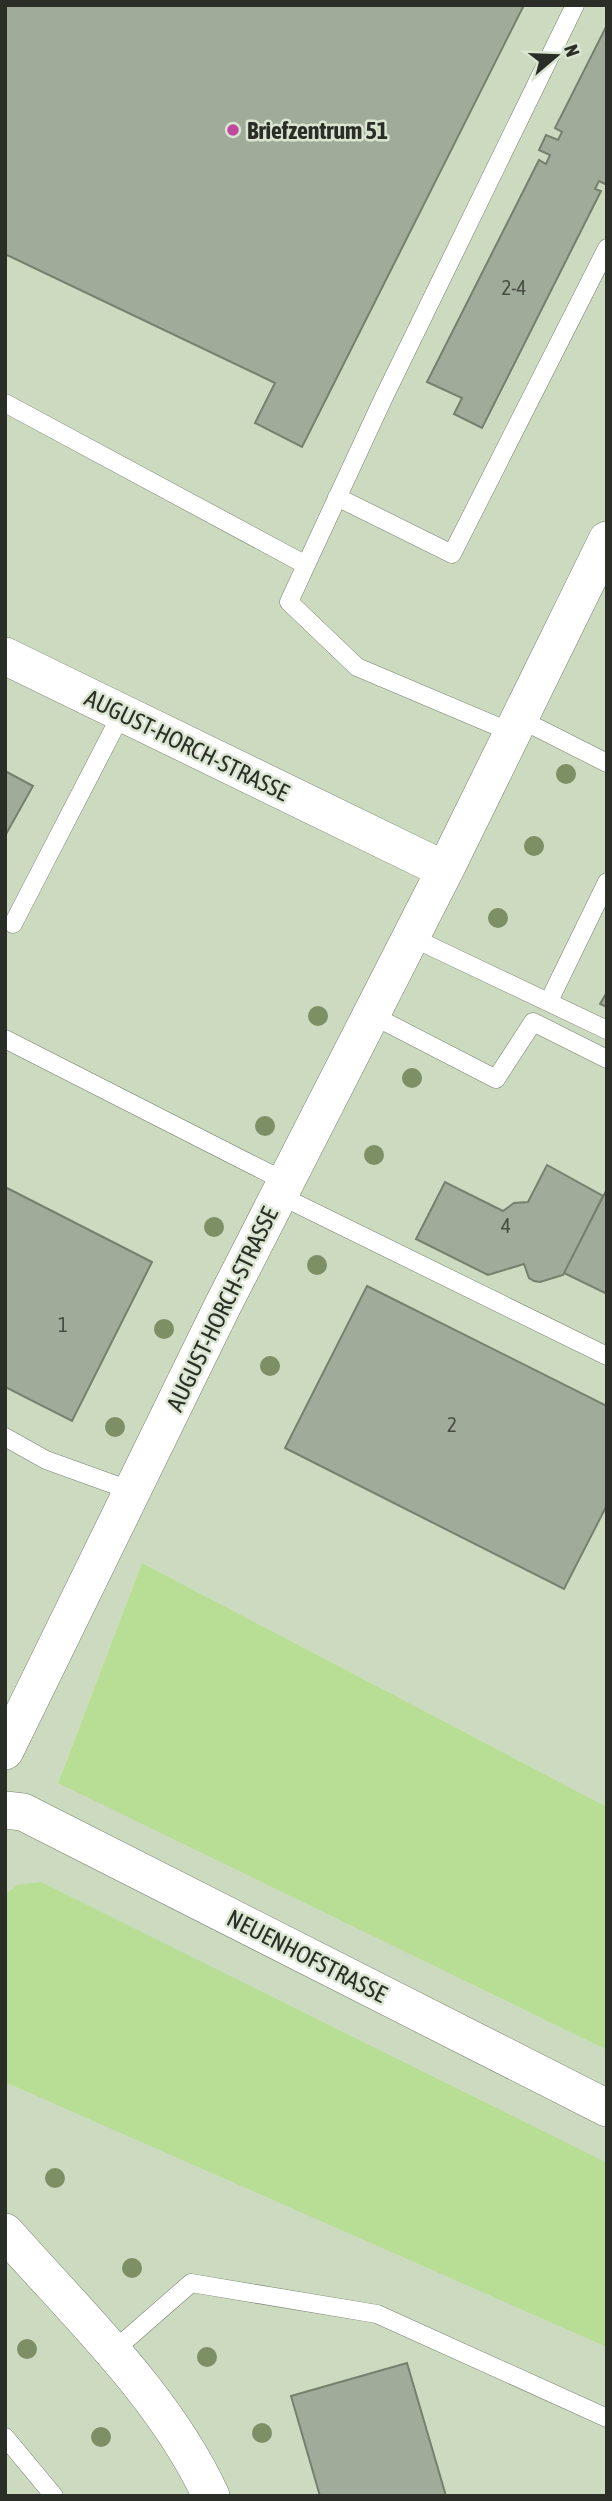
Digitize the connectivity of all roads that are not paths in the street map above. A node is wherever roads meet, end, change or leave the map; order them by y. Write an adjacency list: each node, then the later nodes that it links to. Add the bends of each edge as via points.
1 (575, 5): 4 (lane)
2 (607, 248): 4 (lane, via 453,554)
3 (5, 404): 6 (lane)
4 (337, 497): 6 (lane)
5 (605, 550): 9 (street, AUGUST-HORCH-STRASSE)
6 (306, 565): 9 (lane, via 289,602 357,667)
7 (5, 656): 8 (street, AUGUST-HORCH-STRASSE)
8 (122, 713): 11 (street, AUGUST-HORCH-STRASSE); 13 (lane)
9 (517, 726): 10 (lane); 11 (street, AUGUST-HORCH-STRASSE)
10 (607, 763)
11 (445, 870): 14 (street, AUGUST-HORCH-STRASSE)
12 (607, 883): 15 (lane)
13 (13, 924)
14 (409, 936): 15 (lane); 16 (street, AUGUST-HORCH-STRASSE)
15 (549, 1002): 17 (lane)
16 (370, 1014): 19 (lane, via 496,1079 533,1022); 20 (street, AUGUST-HORCH-STRASSE)
17 (607, 1030)
18 (5, 1040): 20 (lane)
19 (607, 1059)
20 (282, 1188): 21 (lane); 23 (street, AUGUST-HORCH-STRASSE)
21 (607, 1356)
22 (5, 1437): 23 (lane, via 46,1460)
23 (132, 1491): 24 (street, AUGUST-HORCH-STRASSE)
24 (5, 1751)
25 (5, 1810): 26 (street, NEUENHOFSTRASSE, via 23,1812)
26 (605, 2104)
27 (5, 2232): 28 (street)
28 (111, 2353): 29 (lane, via 191,2283 377,2314); 32 (street, via 167,2417 193,2456)
29 (607, 2418)
30 (5, 2437): 31 (lane)
31 (54, 2496)
32 (211, 2496)

